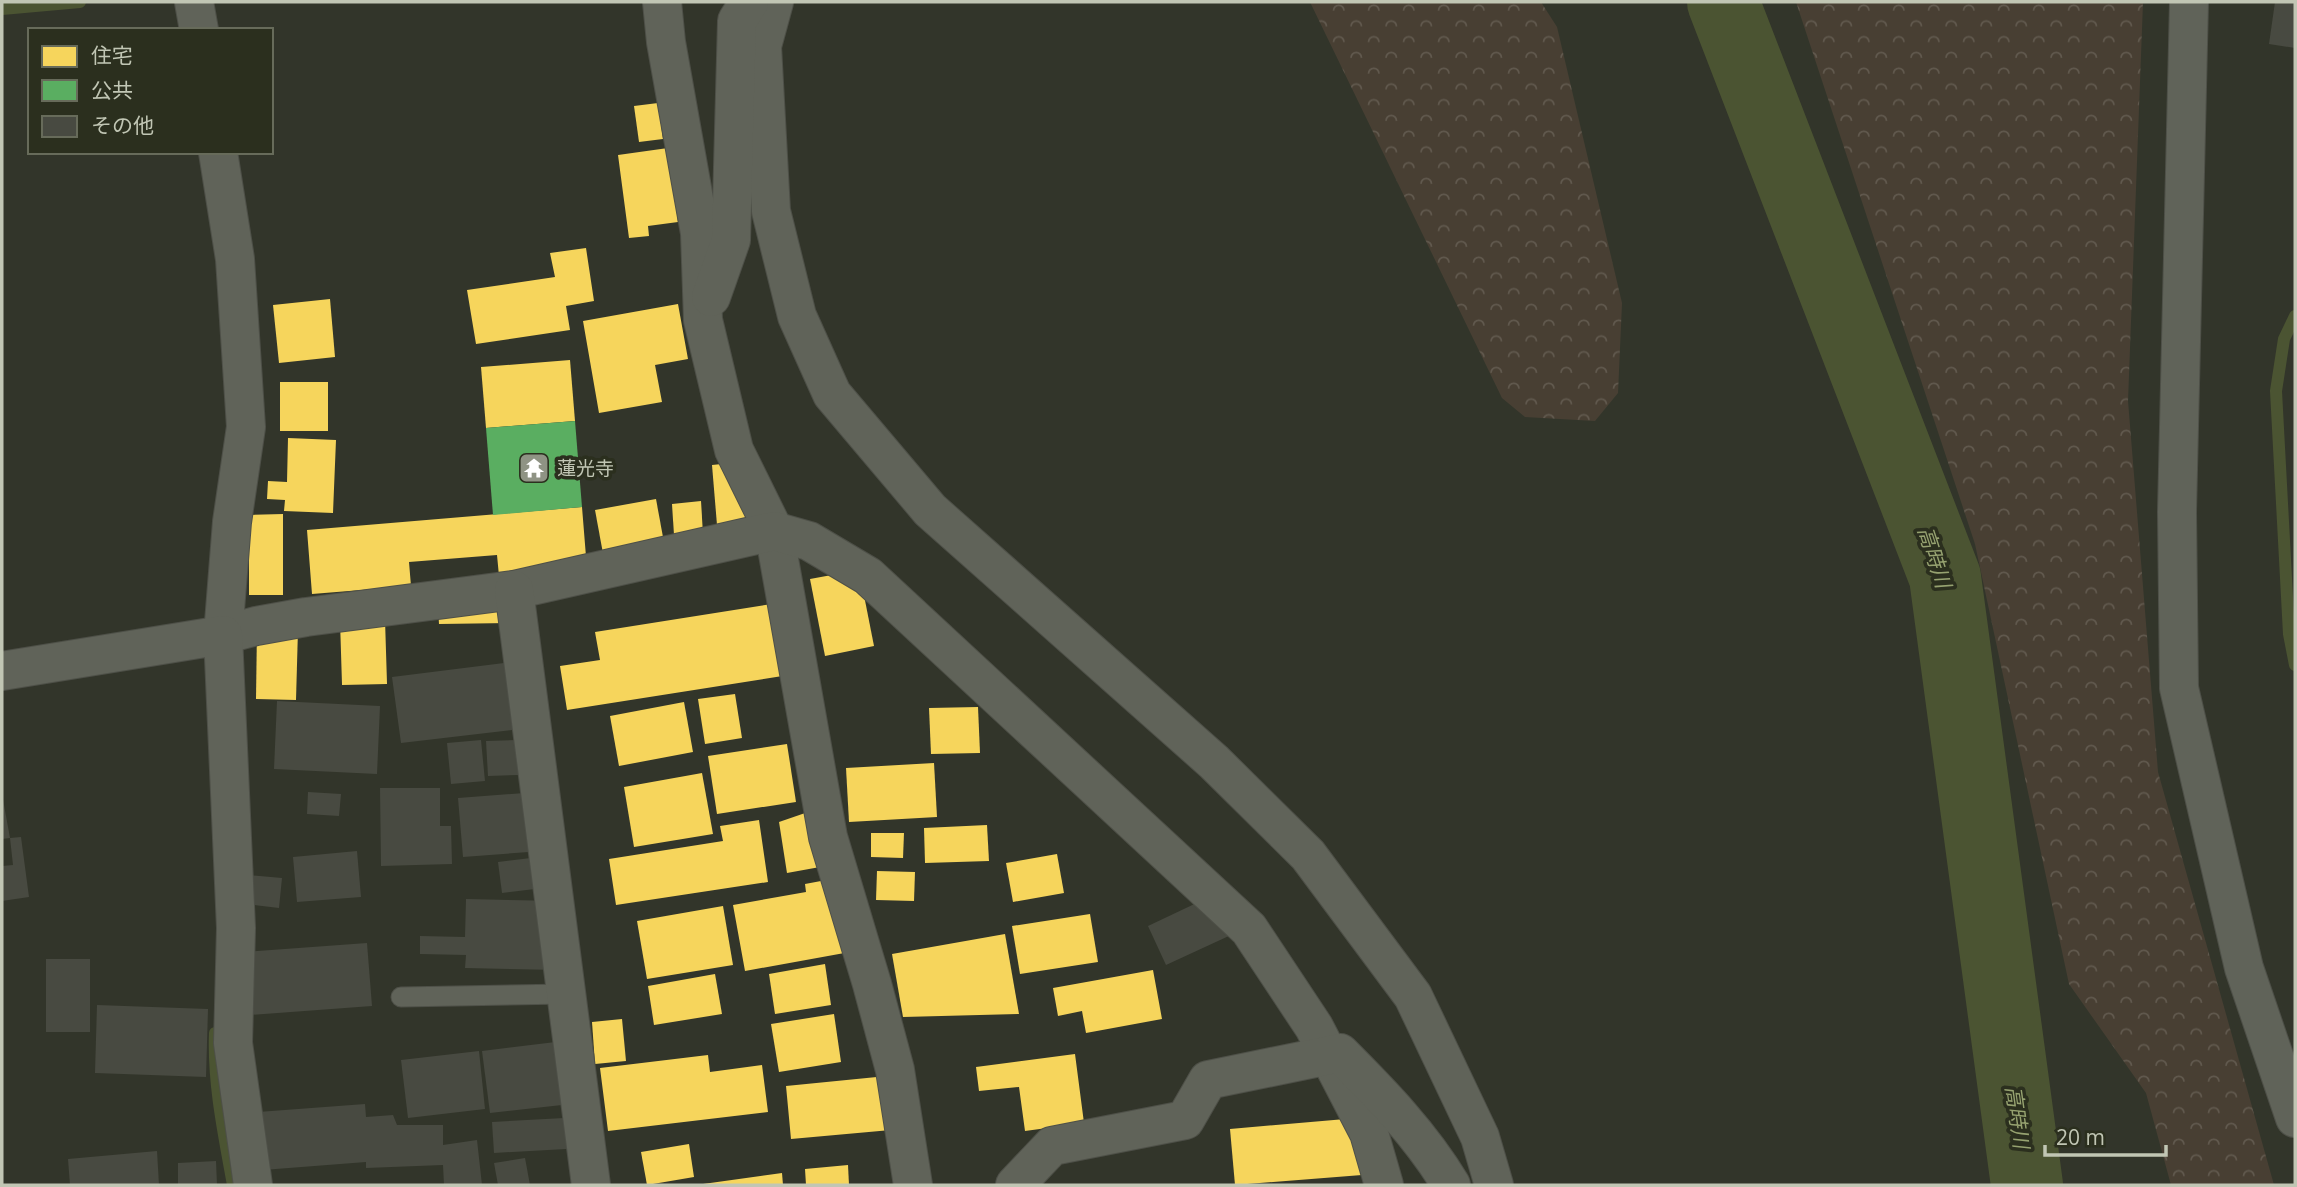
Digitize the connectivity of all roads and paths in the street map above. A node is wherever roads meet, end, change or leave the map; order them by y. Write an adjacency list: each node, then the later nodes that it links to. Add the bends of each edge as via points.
1 (194, 2): 6 (street)
2 (662, 2): 8 (street, via 700,233)
3 (748, 2): 8 (street, via 737,20 731,240)
4 (774, 2): 23 (street, via 762,46 771,211 797,316 832,394 930,510 1214,762 1308,855 1413,996 1480,1137)
5 (2189, 2): 16 (street, via 2177,512 2179,688 2244,968)
6 (199, 28)
7 (218, 154): 11 (street, via 235,259 246,427)
8 (703, 320): 9 (street, via 734,450)
9 (774, 531): 10 (street); 15 (street, via 809,541 868,576 1249,929); 19 (street, via 828,837 895,1070)
10 (514, 590): 11 (street, via 306,617); 13 (street)
11 (223, 635): 12 (street); 17 (street, via 236,928 233,1043)
12 (2, 671)
13 (566, 994): 14 (lane); 18 (street)
14 (401, 997)
15 (1329, 1056): 20 (street, via 1208,1080 1185,1120 1052,1146); 21 (street, via 1369,1133); 22 (street, via 1340,1053 1395,1108)
16 (2295, 1118)
17 (253, 1185)
18 (591, 1185)
19 (913, 1185)
20 (1015, 1185)
21 (1384, 1185)
22 (1451, 1185)
23 (1494, 1185)

